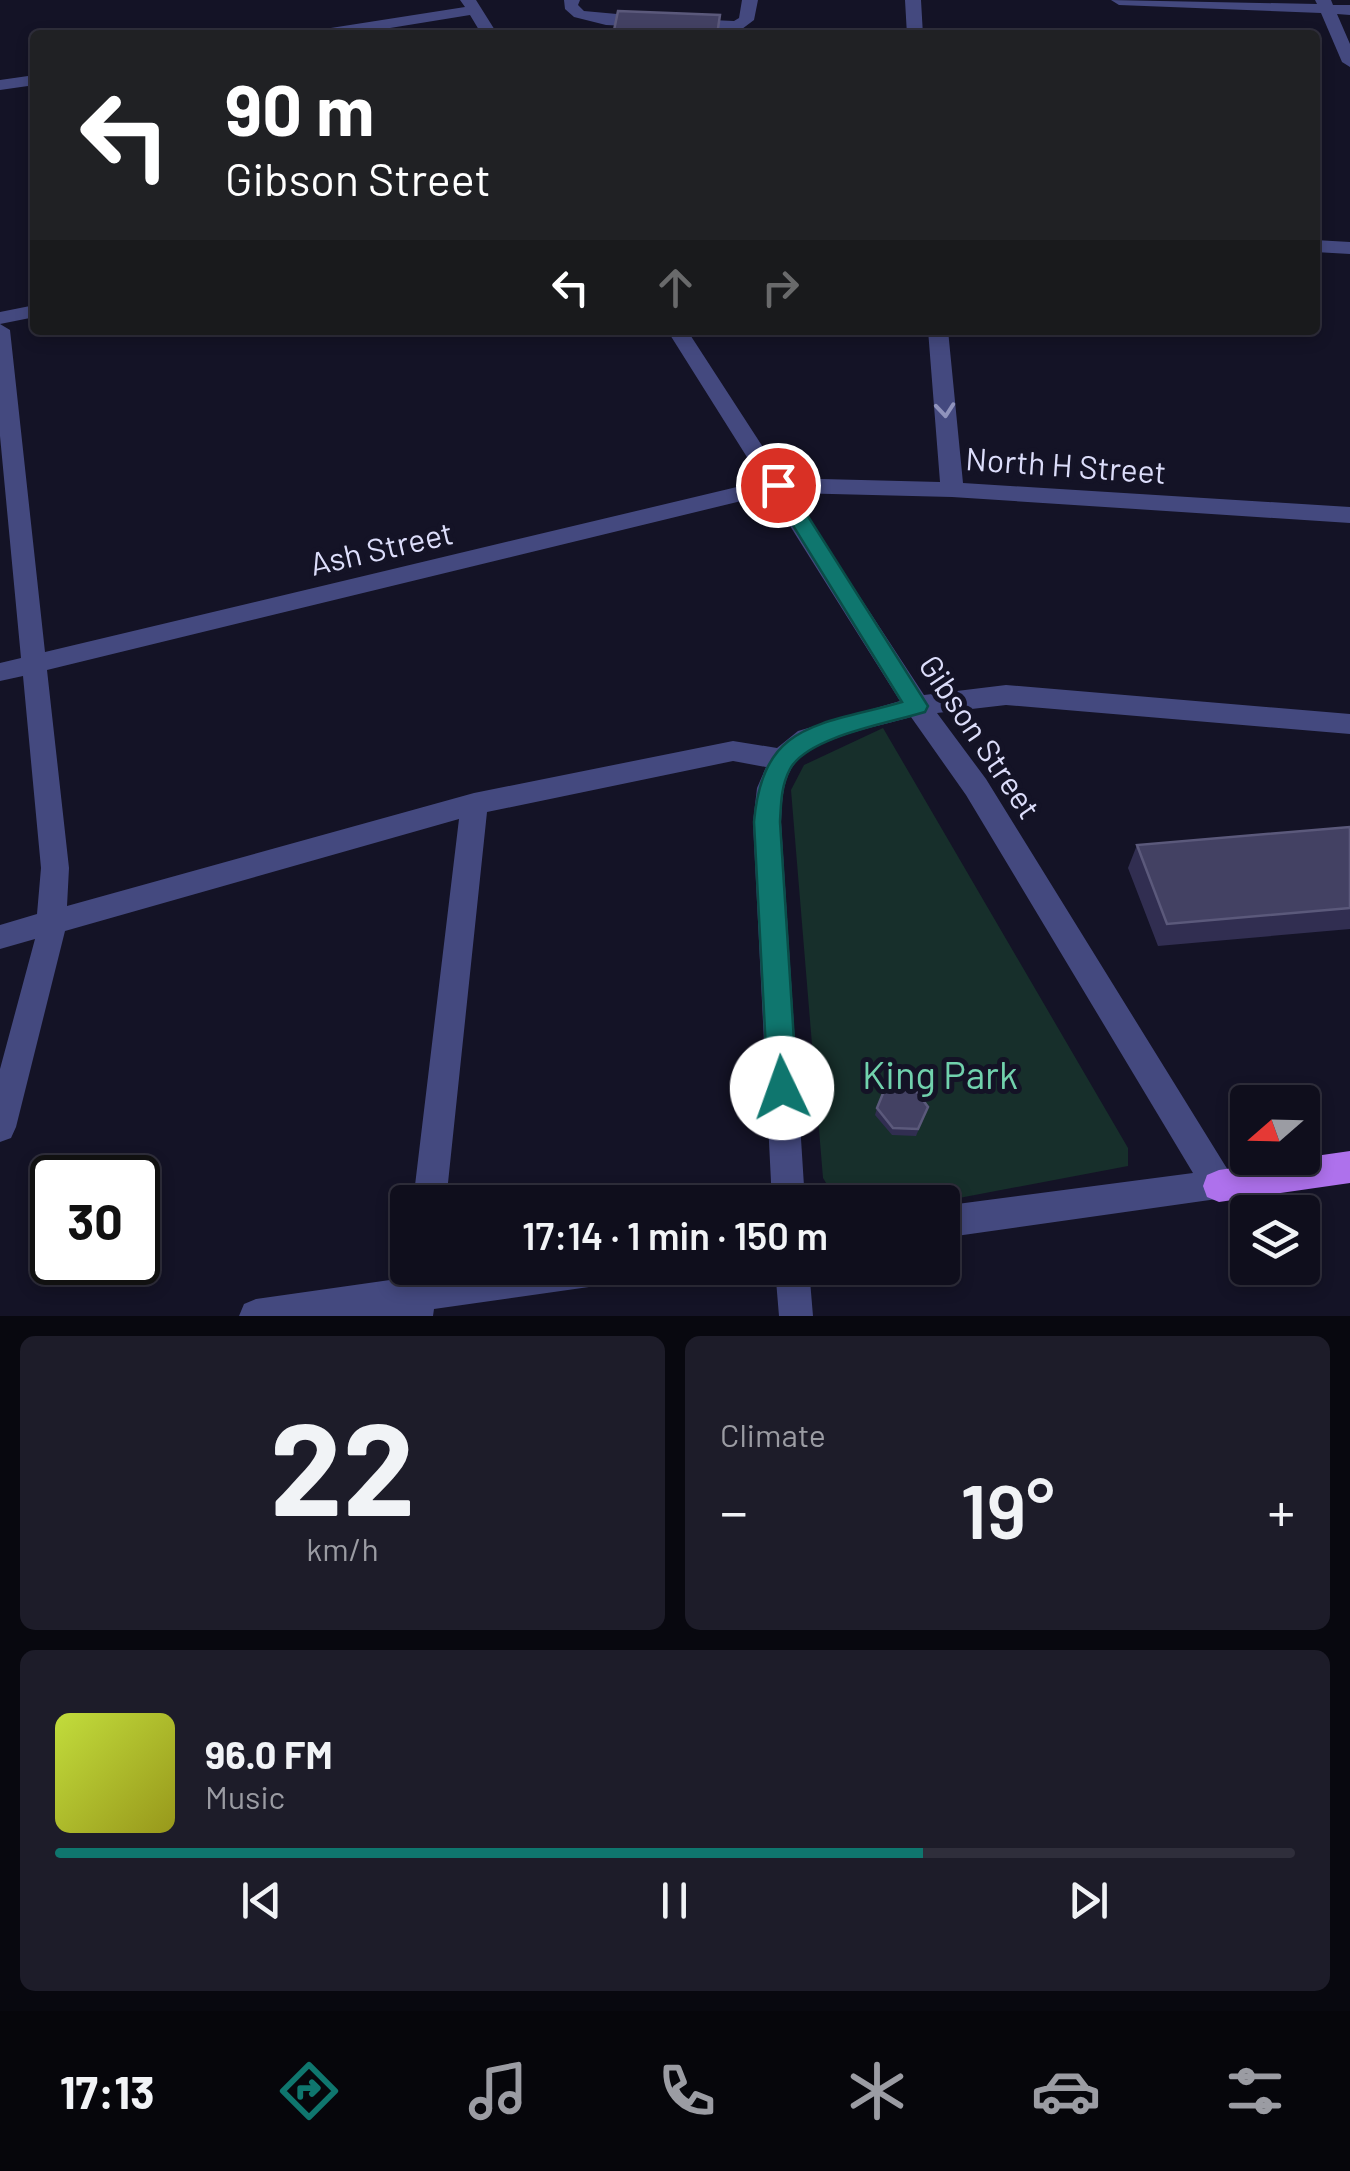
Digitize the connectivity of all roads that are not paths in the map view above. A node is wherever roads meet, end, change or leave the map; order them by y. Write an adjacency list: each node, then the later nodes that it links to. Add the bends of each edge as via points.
1 (572, 0): 8 (street, via 578,14)
2 (750, 0): 9 (street, via 738,26)
3 (913, 0): 12 (street)
4 (1119, 0): 6 (street)
5 (471, 5): 10 (street); 11 (street)
6 (1325, 5): 7 (street); 13 (street)
7 (1350, 10)
8 (662, 22)
9 (681, 23)
10 (344, 30)
11 (487, 30)
12 (915, 30)
13 (1350, 62)
14 (30, 81): 15 (street)
15 (0, 86)
16 (1320, 246): 17 (street)
17 (1350, 248)
18 (30, 313): 19 (street)
19 (0, 318)
20 (0, 330): 26 (street)
21 (680, 335): 23 (street, Gibson Street)
22 (938, 335): 24 (street, one-way to 24)
23 (778, 485): 24 (street, North H Street); 26 (street, Ash Street); 28 (street, Gibson Street)
24 (952, 490): 25 (street, North H Street)
25 (1350, 515)
26 (34, 664): 27 (street, Ash Street); 32 (street, via 55,868)
27 (0, 672)
28 (917, 706): 29 (street, via 1006,695); 30 (street, via 807,738); 38 (street, Gibson Street, via 976,787)
29 (1350, 724)
30 (782, 759): 31 (street, via 732,750); 37 (street, via 767,822)
31 (474, 804): 32 (street); 36 (street)
32 (52, 922): 33 (street); 34 (street)
33 (0, 936)
34 (0, 1126)
35 (1350, 1166): 38 (main road)
36 (432, 1185)
37 (788, 1185)
38 (1218, 1186): 39 (street)
39 (960, 1220)
40 (472, 1285): 42 (street)
41 (793, 1285): 44 (street)
42 (419, 1292): 43 (street)
43 (256, 1316)
44 (796, 1316)

